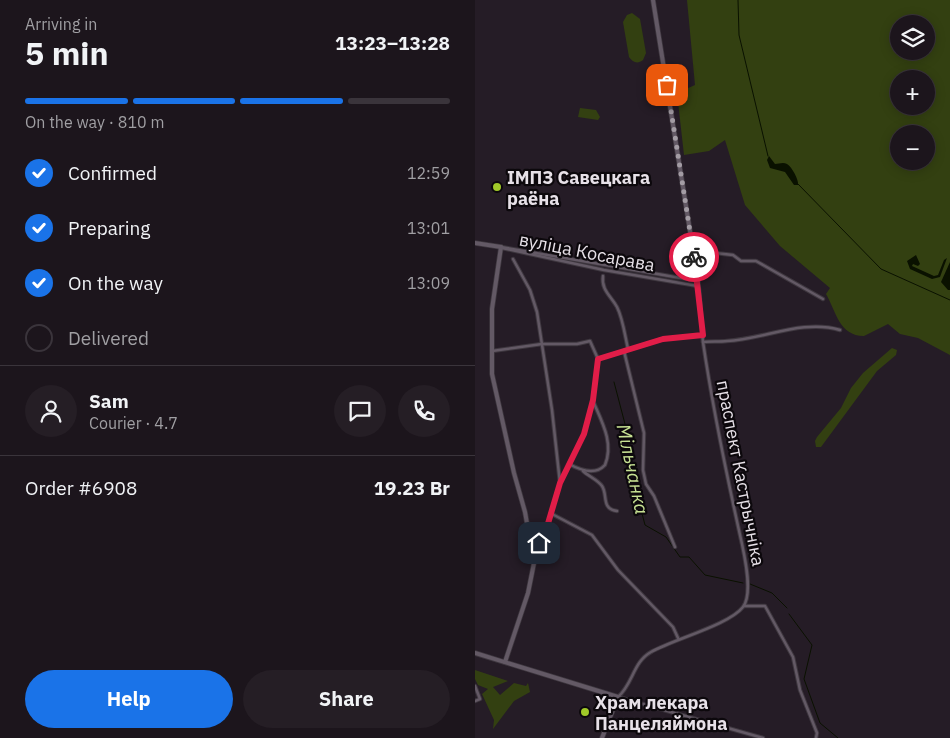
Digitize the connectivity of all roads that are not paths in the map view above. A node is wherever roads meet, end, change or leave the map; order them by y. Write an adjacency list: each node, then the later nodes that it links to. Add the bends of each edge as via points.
1 (653, 0): 4 (street)
2 (475, 243): 3 (street, вуліца Косарава)
3 (501, 247): 7 (street, вуліца Косарава); 15 (street, via 492,309)
4 (694, 254): 7 (street); 8 (street, via 733,255 741,261 756,261)
5 (513, 259): 12 (street, via 532,296)
6 (603, 276): 13 (street, via 605,291 620,314)
7 (698, 283): 10 (street, праспект Кастрычніка)
8 (823, 299)
9 (840, 330): 11 (street, via 821,326)
10 (703, 335): 11 (street, праспект Кастрычніка); 13 (street, via 663,339)
11 (703, 342): 25 (street, праспект Кастрычніка, via 720,448 744,552 748,578)
12 (541, 344): 15 (street); 16 (street, via 590,341); 20 (street)
13 (628, 349): 14 (street)
14 (624, 351): 16 (street); 24 (street, via 644,432 646,484)
15 (491, 352): 28 (street, via 493,386 534,560 528,593)
16 (598, 359): 17 (street)
17 (593, 400): 18 (street, via 584,434); 19 (street, via 610,448 608,460 602,468)
18 (569, 464): 19 (street); 20 (street)
19 (581, 470): 21 (street, via 602,486 607,504)
20 (560, 483): 22 (street)
21 (617, 511)
22 (552, 514): 23 (street); 26 (street, via 592,535 622,575 673,627)
23 (539, 543)
24 (675, 547)
25 (744, 606): 26 (street, via 731,617); 34 (street, via 765,606 775,620 793,657)
26 (678, 638): 30 (street, via 640,660 624,692)
27 (475, 653): 28 (street)
28 (505, 662): 30 (street)
29 (475, 686): 31 (street, via 480,699)
30 (618, 697): 32 (street); 33 (street)
31 (475, 701)
32 (602, 738)
33 (763, 738)
34 (816, 738)

